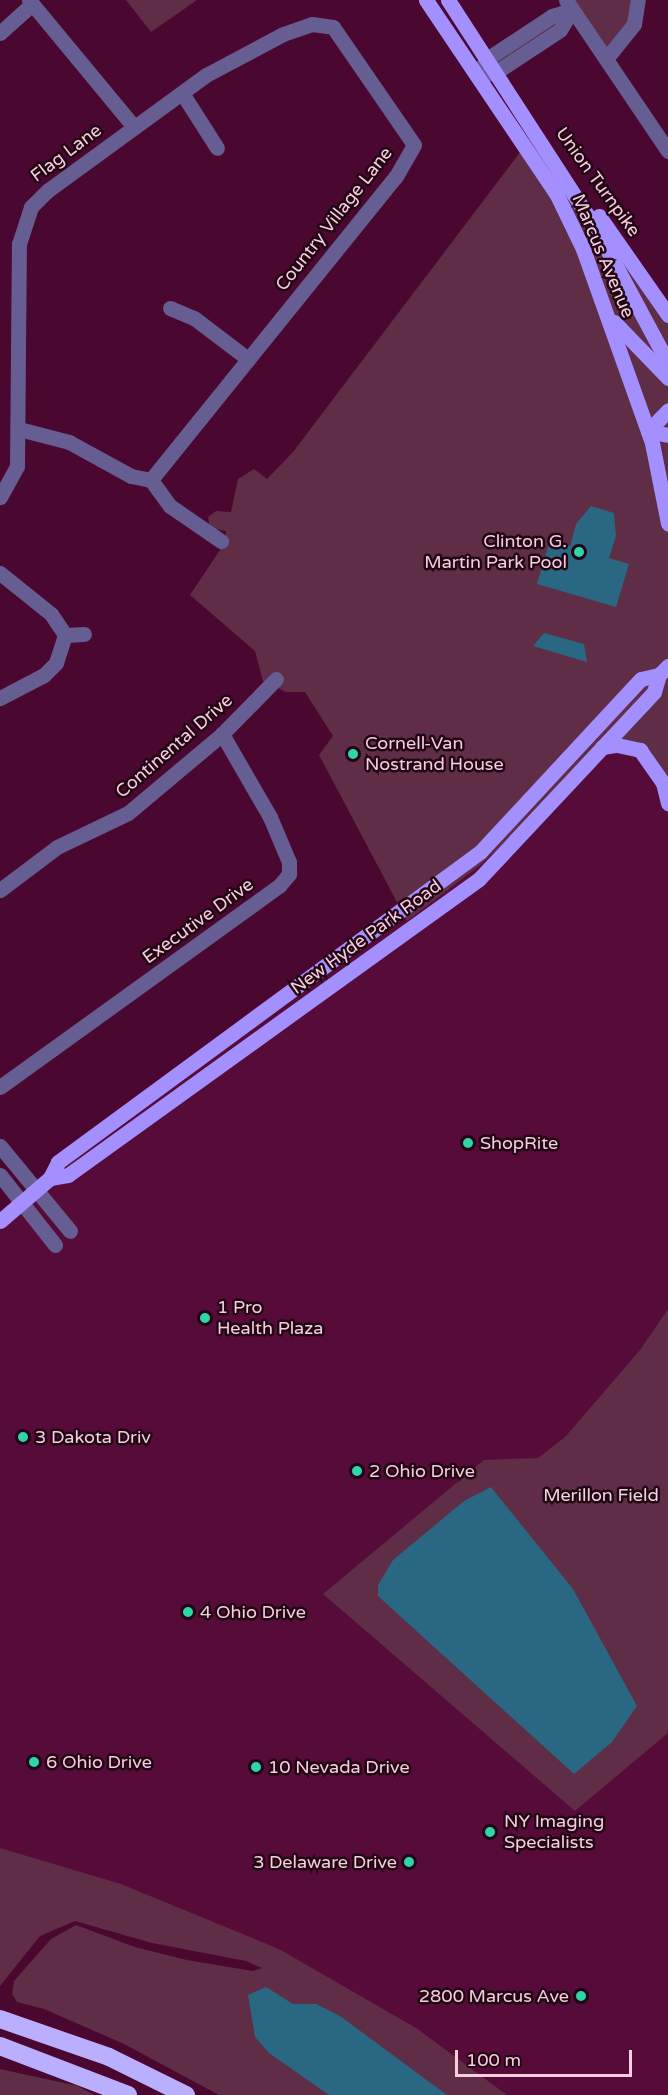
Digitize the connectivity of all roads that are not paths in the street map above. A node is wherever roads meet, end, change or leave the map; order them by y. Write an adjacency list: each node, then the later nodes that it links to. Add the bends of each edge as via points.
1 (426, 0): 9 (main road, Marcus Avenue)
2 (448, 0): 8 (main road, Marcus Avenue)
3 (638, 0): 7 (street, via 634,24)
4 (31, 2): 6 (street); 11 (street)
5 (569, 5): 7 (street); 8 (street, via 560,30)
6 (0, 33)
7 (606, 58): 13 (street)
8 (491, 66): 9 (street); 16 (main road, Union Turnpike); 18 (main road, Marcus Avenue, via 595,227)
9 (477, 76): 15 (main road, Marcus Avenue, via 556,195)
10 (182, 93): 11 (street, Country Village Lane); 12 (street); 17 (street, Country Village Lane, via 256,47 283,34 323,24 339,33 414,145 396,176)
11 (134, 127): 21 (street, Flag Lane, via 47,191 23,222 18,262)
12 (217, 148)
13 (668, 151)
14 (170, 308): 17 (street, via 194,318)
15 (609, 315): 19 (main road); 23 (main road, Marcus Avenue)
16 (668, 315)
17 (248, 360): 25 (street, Country Village Lane)
18 (668, 363)
19 (668, 378)
20 (668, 410): 23 (main road)
21 (19, 429): 25 (street, via 69,442 131,476); 26 (street, Flag Lane, via 17,466)
22 (668, 435): 23 (main road)
23 (650, 437): 24 (main road); 27 (main road, Marcus Avenue)
24 (668, 445)
25 (151, 480): 28 (street, via 170,506)
26 (0, 496)
27 (668, 523)
28 (221, 541)
29 (0, 573): 31 (street, via 51,614)
30 (84, 634): 31 (street)
31 (65, 635): 34 (street, via 56,663 44,675)
32 (664, 671): 36 (main road, New Hyde Park Road, via 654,692); 42 (main road, New Hyde Park Road, via 641,680 480,852 58,1162)
33 (276, 679): 35 (street, Continental Drive)
34 (0, 698)
35 (222, 734): 38 (street, Continental Drive, via 128,813 57,847); 39 (street, Executive Drive, via 270,818 289,862 289,874 279,886)
36 (602, 747): 37 (main road, via 617,745 640,750 663,783); 42 (main road, New Hyde Park Road, via 479,879 68,1175)
37 (668, 803)
38 (0, 890)
39 (0, 1087)
40 (0, 1146): 43 (street)
41 (0, 1175): 44 (street)
42 (50, 1178): 43 (main road, New Hyde Park Road)
43 (35, 1189): 44 (main road, New Hyde Park Road); 46 (street)
44 (21, 1202): 45 (main road, New Hyde Park Road); 47 (street)
45 (0, 1221)
46 (70, 1232)
47 (55, 1245)
48 (0, 2019): 51 (highway, via 109,2057)
49 (0, 2046): 50 (highway)
50 (128, 2095)
51 (186, 2095)

